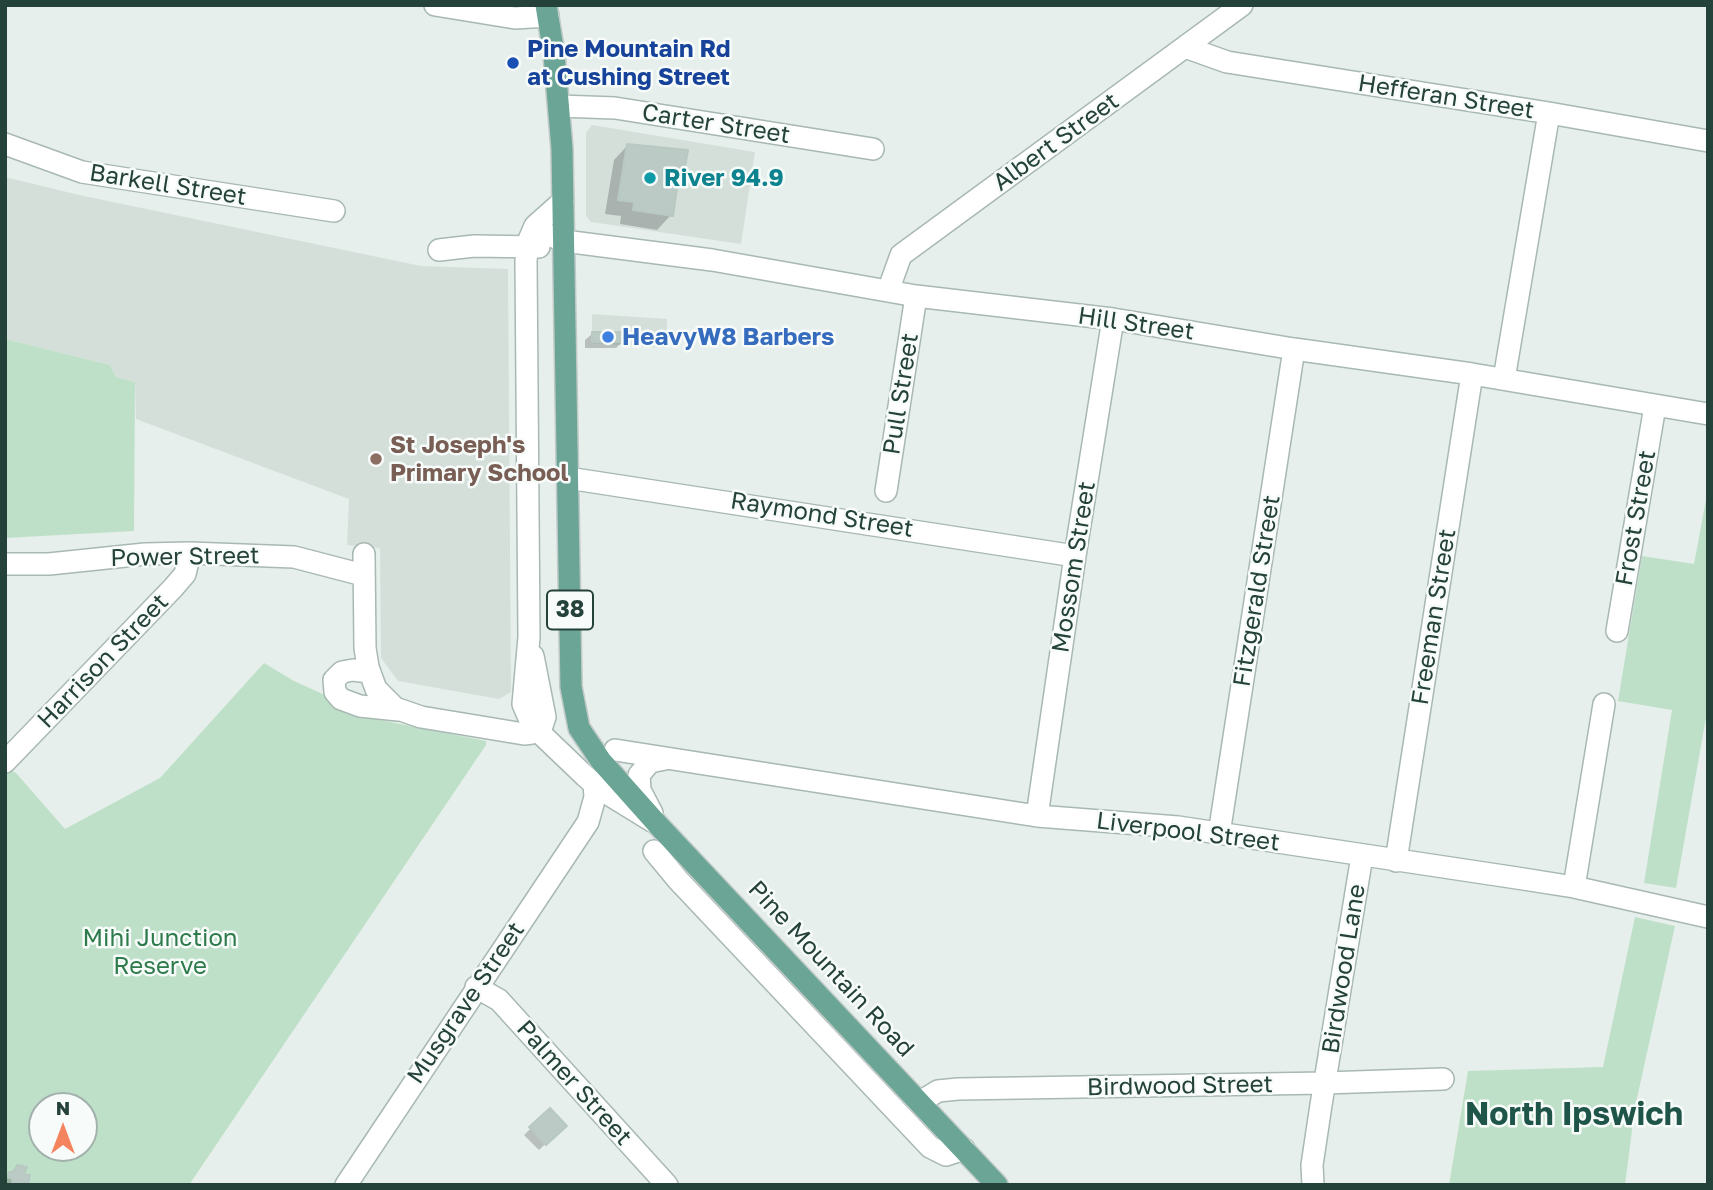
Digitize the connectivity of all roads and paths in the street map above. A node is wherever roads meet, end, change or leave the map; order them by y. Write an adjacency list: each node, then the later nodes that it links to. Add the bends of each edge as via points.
1 (435, 5): 3 (street, via 515,18)
2 (1242, 5): 4 (street, Albert Street)
3 (547, 10): 5 (main road, Pine Mountain Road / 38)
4 (1185, 47): 6 (street, Hefferan Street, via 1227,62); 15 (street, Albert Street, via 901,256)
5 (559, 106): 9 (street, Carter Street, via 615,108); 10 (main road, Pine Mountain Road / 38)
6 (1549, 113): 7 (street, Hefferan Street); 20 (street)
7 (1708, 141)
8 (5, 144): 11 (street, Barkell Street, via 82,172)
9 (873, 149)
10 (563, 201): 12 (main road, Pine Mountain Road / 38); 13 (street, via 535,226)
11 (334, 211)
12 (564, 241): 13 (street, via 547,234 532,238); 15 (street, Hill Street, via 712,260); 23 (main road, Pine Mountain Road / 38)
13 (527, 246): 14 (street); 31 (street)
14 (439, 250)
15 (888, 291): 16 (street, Hill Street)
16 (916, 296): 17 (street, Hill Street); 24 (street, Pull Street)
17 (1113, 318): 18 (street, Hill Street); 26 (street, Mossom Street)
18 (1294, 349): 19 (street, Hill Street); 44 (street, Fitzgerald Street)
19 (1472, 374): 20 (street, Hill Street); 47 (street, Freeman Street)
20 (1504, 379): 21 (street, Hill Street)
21 (1655, 406): 22 (street, Hill Street); 28 (street, Frost Street)
22 (1708, 414)
23 (568, 478): 26 (street, Raymond Street); 30 (main road, Pine Mountain Road / 38)
24 (886, 491)
25 (190, 553): 27 (street, Power Street); 29 (street, Power Street, via 363,565); 38 (street, Harrison Street, via 185,575)
26 (1075, 556): 41 (street, Mossom Street)
27 (5, 564)
28 (1617, 631)
29 (369, 672): 33 (street, via 379,693); 33 (street, via 340,673 333,684 336,693 360,706)
30 (571, 687): 31 (street); 43 (main road, Pine Mountain Road / 38, via 586,739)
31 (528, 695): 34 (street, via 515,717); 35 (street, via 545,718)
32 (1604, 704): 48 (street)
33 (400, 710): 34 (street)
34 (492, 727): 35 (street, via 527,734)
35 (537, 730): 39 (street, Pine Mountain Road)
36 (615, 750): 37 (street, Liverpool Street)
37 (665, 759): 41 (street, Liverpool Street); 43 (street, via 648,763 638,780)
38 (5, 762)
39 (593, 784): 40 (street, Pine Mountain Road); 42 (street, Musgrave Street)
40 (631, 809): 42 (street, via 613,809); 43 (street, Pine Mountain Road)
41 (1037, 816): 44 (street, Liverpool Street)
42 (589, 821): 50 (street, Musgrave Street)
43 (659, 826): 53 (main road, Pine Mountain Road / 38)
44 (1219, 834): 46 (street, Liverpool Street)
45 (654, 851): 54 (street, Pine Mountain Road, via 930,1147 946,1155)
46 (1362, 856): 47 (street, Liverpool Street); 52 (street, Birdwood Lane)
47 (1396, 861): 48 (street, Liverpool Street)
48 (1574, 887): 49 (street, Liverpool Street)
49 (1708, 917)
50 (476, 987): 55 (street, Musgrave Street); 56 (street, Palmer Street, via 499,1000)
51 (1443, 1079): 52 (street, Birdwood Street)
52 (1325, 1083): 53 (street, Birdwood Street, via 943,1090); 58 (street, Birdwood Lane)
53 (920, 1102): 54 (main road, Pine Mountain Road / 38)
54 (964, 1149): 57 (main road, Pine Mountain Road / 38)
55 (346, 1185)
56 (667, 1185)
57 (997, 1185)
58 (1312, 1185)

